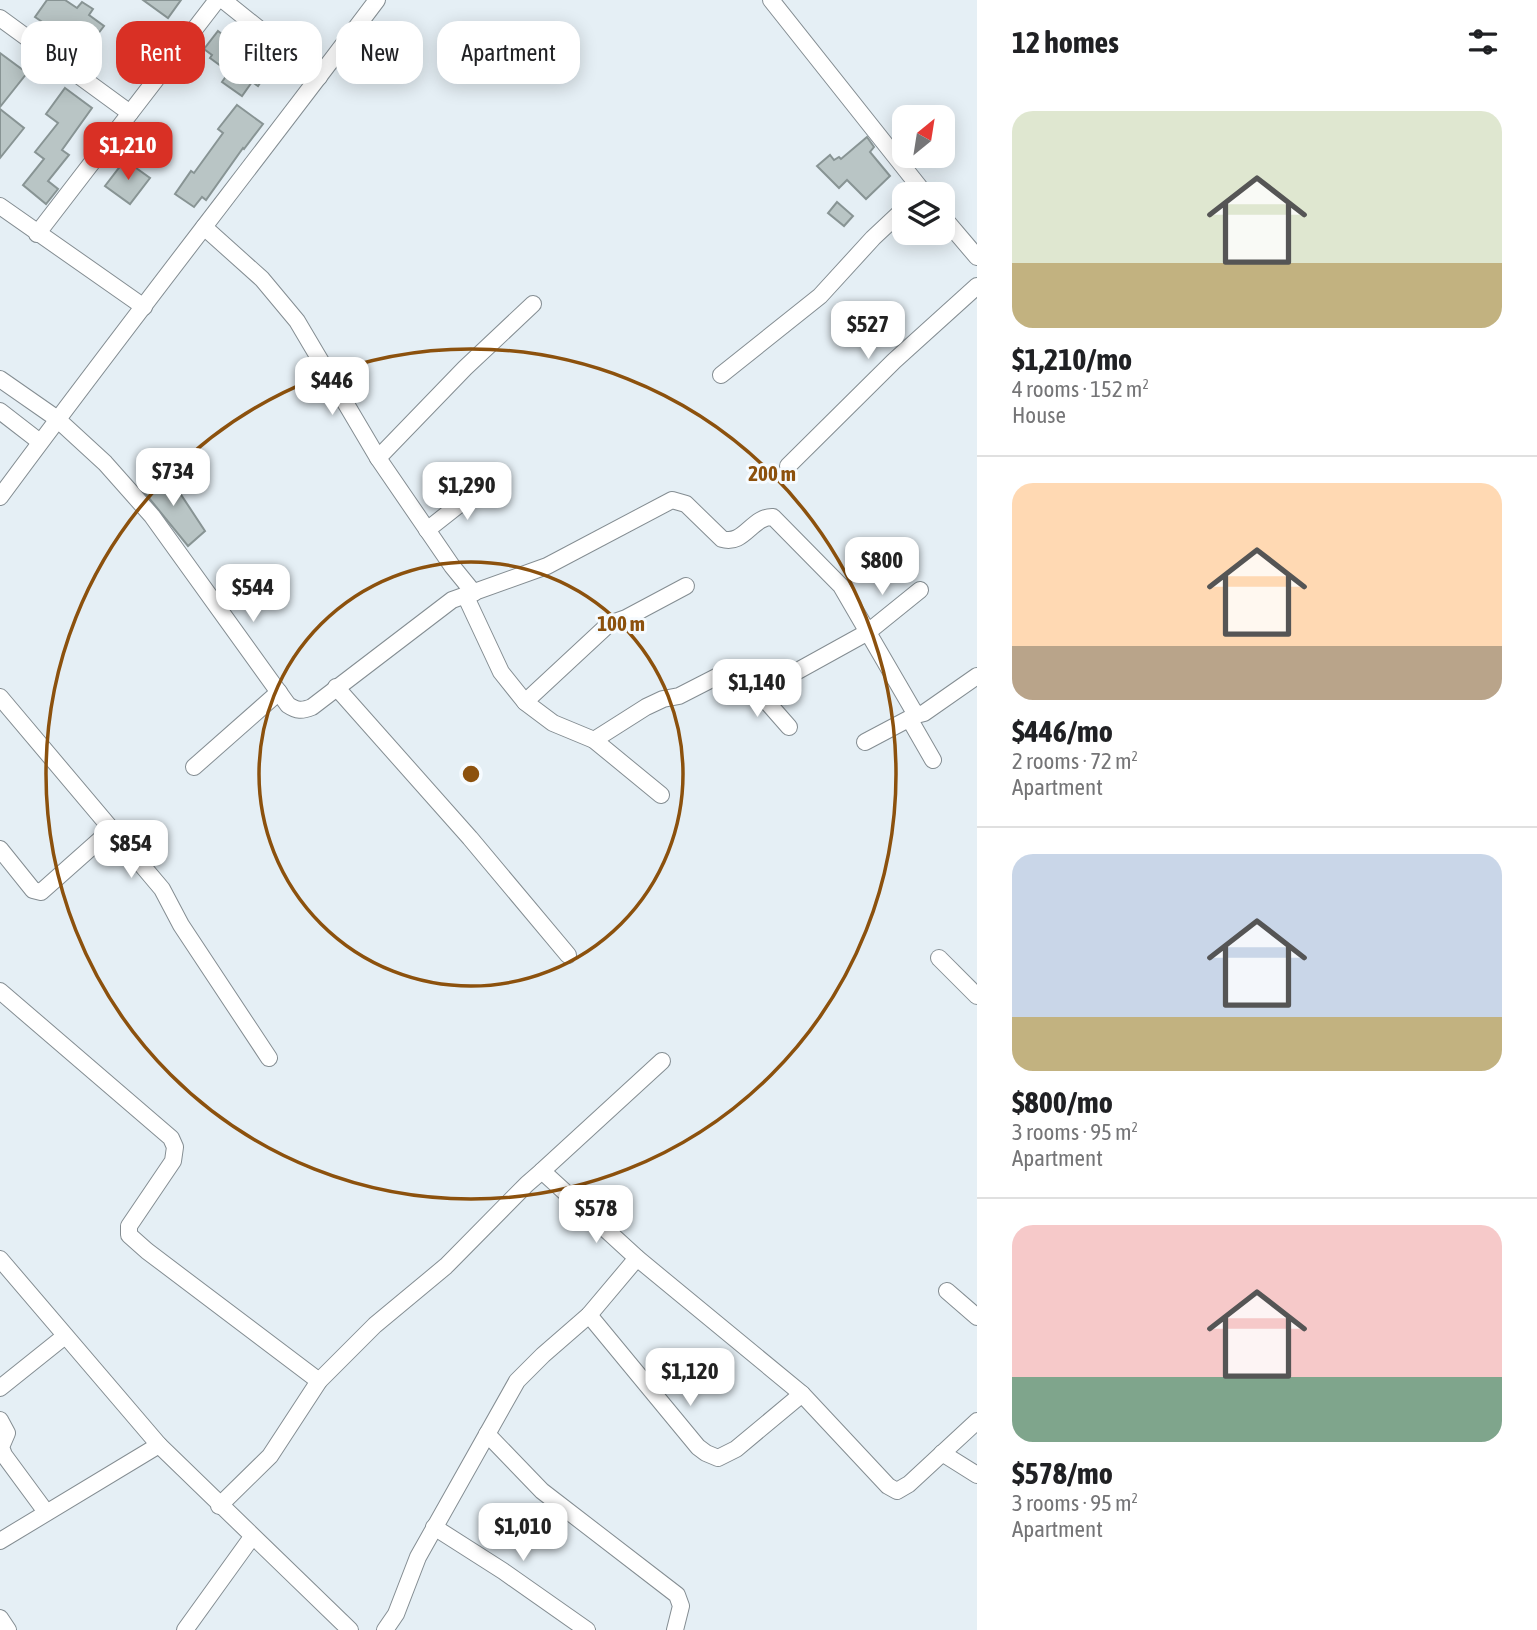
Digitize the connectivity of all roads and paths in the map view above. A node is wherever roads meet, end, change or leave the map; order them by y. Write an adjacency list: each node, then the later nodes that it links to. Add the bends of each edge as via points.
1 (217, 0): 9 (street)
2 (223, 0): 6 (street)
3 (377, 0): 7 (street)
4 (771, 0): 10 (street)
5 (0, 18): 9 (street)
6 (249, 21)
7 (322, 73)
8 (314, 84): 13 (street)
9 (130, 113): 15 (street)
10 (913, 182)
11 (0, 206): 15 (street)
12 (892, 220): 20 (street, via 820,296)
13 (204, 228): 19 (street); 25 (street, via 262,279 297,321)
14 (955, 231): 16 (street)
15 (37, 234): 19 (street)
16 (977, 257)
17 (977, 286): 26 (street)
18 (533, 303): 25 (street)
19 (144, 307): 23 (street)
20 (721, 375)
21 (0, 379): 23 (street)
22 (0, 411): 24 (street)
23 (56, 418): 24 (street); 37 (street, via 106,463 152,516)
24 (40, 442): 28 (street)
25 (379, 458): 29 (street)
26 (788, 466)
27 (484, 485): 29 (street)
28 (0, 497)
29 (427, 530): 32 (street)
30 (686, 586): 39 (street, via 610,624)
31 (920, 590): 33 (street)
32 (469, 594): 33 (street, via 547,566 672,500 686,504 727,541 736,540 761,518 773,517 841,586); 36 (street, via 436,610); 39 (street, via 500,672)
33 (868, 632): 35 (street, via 783,679); 40 (street)
34 (977, 676): 40 (street)
35 (753, 686): 41 (street); 42 (street, via 720,675 646,707)
36 (336, 687): 37 (street, via 303,711 288,705); 49 (street)
37 (279, 692): 45 (street)
38 (0, 697): 47 (street)
39 (525, 702): 42 (street, via 553,723)
40 (913, 718): 43 (street); 44 (street)
41 (789, 727)
42 (594, 740): 46 (street)
43 (865, 742)
44 (933, 760)
45 (194, 767)
46 (660, 795)
47 (112, 829): 48 (street, via 41,892 33,890); 53 (street, via 162,889)
48 (0, 849)
49 (568, 955)
50 (939, 958): 52 (street)
51 (0, 991): 62 (street, via 171,1138 173,1161 129,1226 129,1235)
52 (977, 996)
53 (270, 1058)
54 (662, 1061): 55 (street)
55 (542, 1171): 56 (street); 62 (street)
56 (638, 1258): 59 (street); 64 (street)
57 (0, 1259): 61 (street)
58 (947, 1291): 60 (street)
59 (589, 1315): 64 (street, via 698,1447 718,1458 736,1449); 67 (street, via 517,1381)
60 (977, 1317)
61 (65, 1336): 63 (street); 68 (street)
62 (319, 1381): 71 (street, via 270,1456)
63 (1, 1386)
64 (802, 1394): 69 (street, via 897,1491)
65 (0, 1420): 72 (street, via 7,1433 1,1447 4,1455)
66 (977, 1421): 69 (street)
67 (488, 1434): 73 (street); 82 (street, via 542,1492 677,1595 681,1606)
68 (159, 1446): 71 (street); 72 (street)
69 (942, 1453): 70 (street)
70 (977, 1475)
71 (219, 1506): 74 (street)
72 (46, 1512): 75 (street)
73 (434, 1527): 80 (street, via 396,1614); 81 (street)
74 (252, 1537): 78 (street); 79 (street)
75 (0, 1541)
76 (0, 1618): 77 (street)
77 (8, 1630)
78 (185, 1630)
79 (350, 1630)
80 (384, 1630)
81 (587, 1630)
82 (676, 1630)

